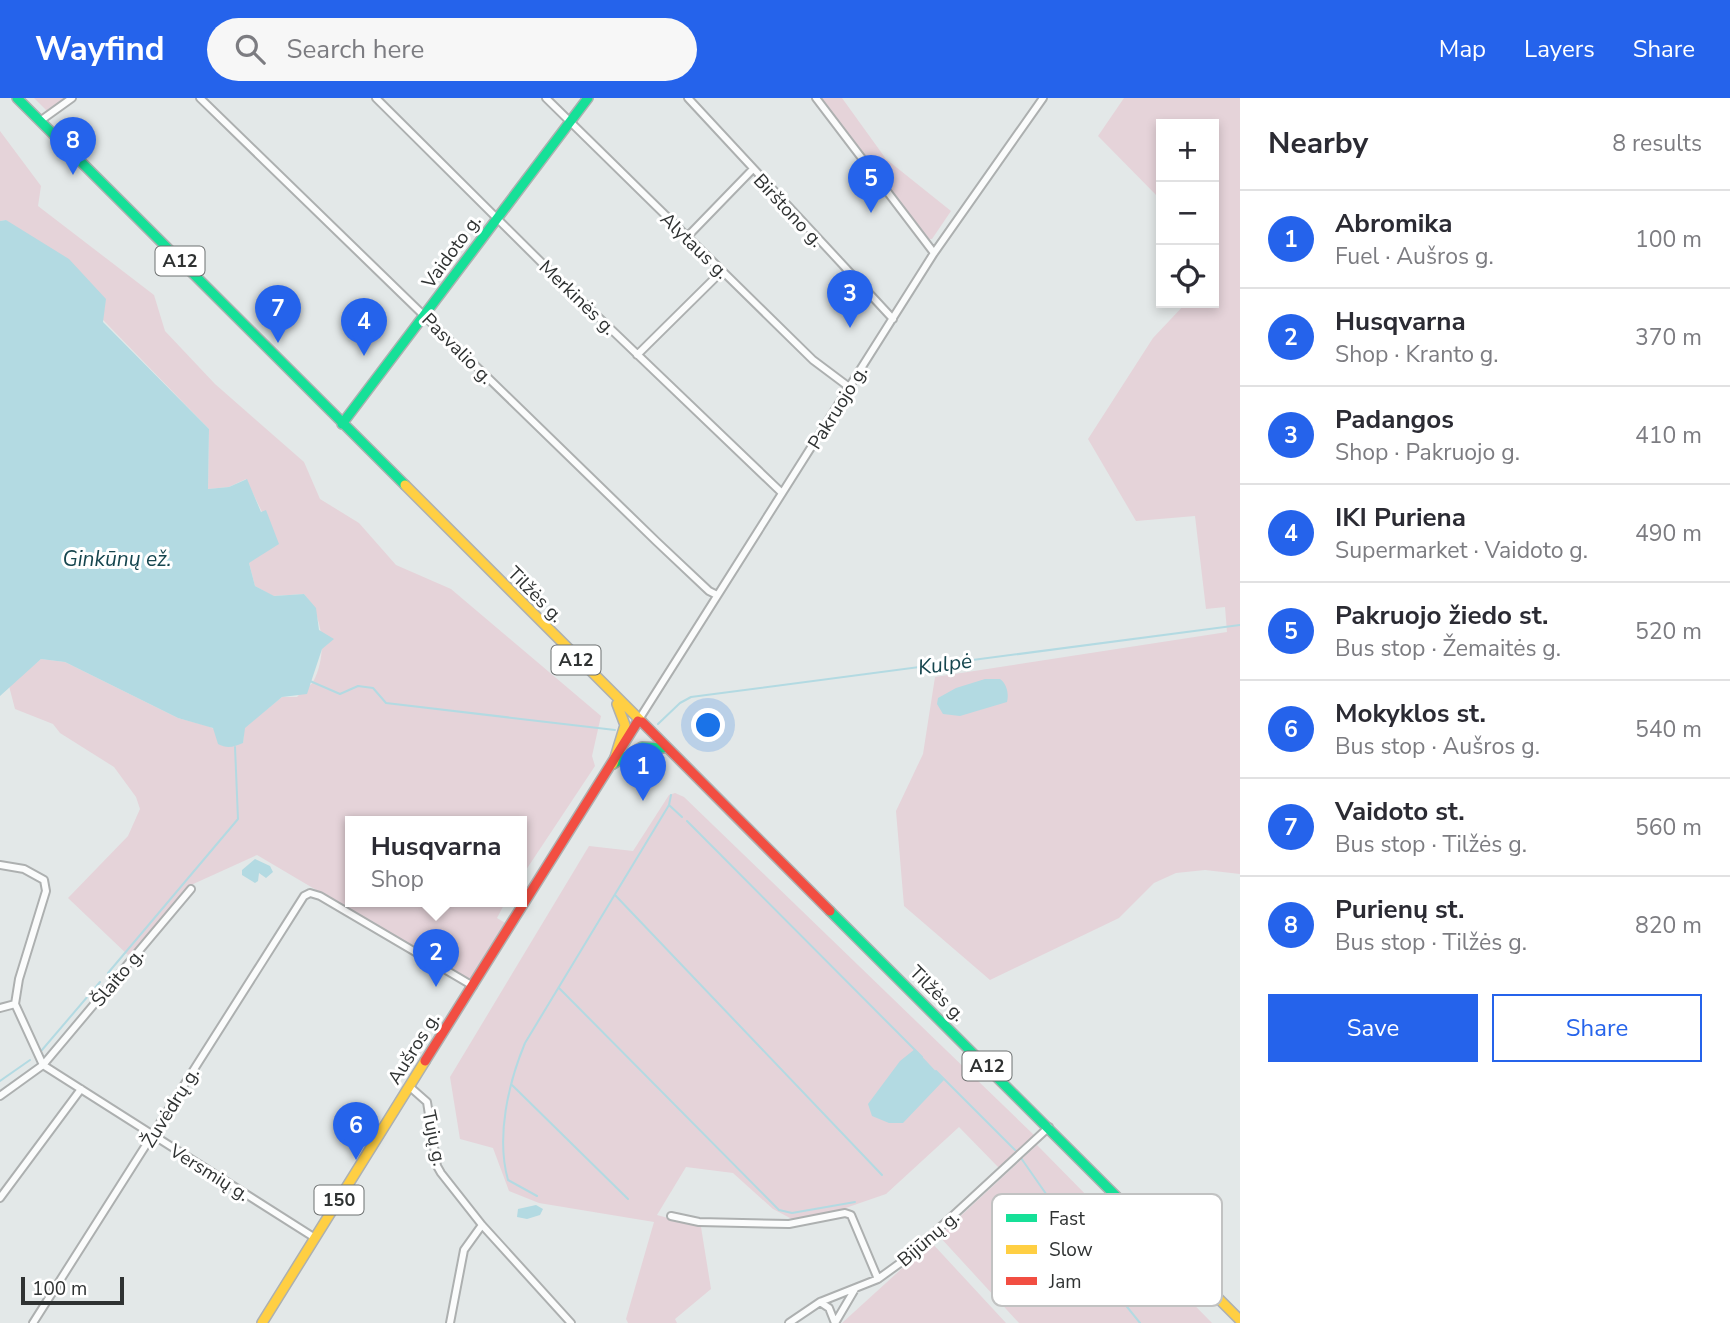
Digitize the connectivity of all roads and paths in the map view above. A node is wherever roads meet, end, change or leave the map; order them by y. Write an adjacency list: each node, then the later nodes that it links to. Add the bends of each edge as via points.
1 (18, 98): 10 (main road, Tilžės g. / A12)
2 (72, 98): 10 (street)
3 (200, 98): 17 (street, Pasvalio g.)
4 (376, 98): 13 (street, Merkinės g.)
5 (546, 98): 11 (street, Alytaus g.)
6 (589, 98): 11 (main road, Vaidoto g.)
7 (688, 98): 12 (street, Birštono g.)
8 (816, 98): 15 (street)
9 (1043, 98): 15 (street, Pakruojo g.)
10 (40, 121): 21 (main road, Tilžės g. / A12)
11 (570, 122): 13 (main road, Vaidoto g.); 14 (street, Alytaus g.)
12 (752, 170): 14 (street); 18 (street, Birštono g.)
13 (497, 217): 17 (main road, Vaidoto g.); 19 (street, Merkinės g.)
14 (687, 237): 16 (street, Alytaus g.)
15 (934, 253): 18 (street, Pakruojo g.)
16 (722, 271): 19 (street); 20 (street, Alytaus g., via 813,360)
17 (425, 315): 21 (main road, Vaidoto g.); 23 (street, Pasvalio g., via 665,551)
18 (892, 319): 20 (street, Pakruojo g.)
19 (637, 355): 22 (street, Merkinės g.)
20 (849, 387): 22 (street, Pakruojo g.)
21 (342, 424): 24 (main road, Tilžės g. / A12)
22 (782, 493): 23 (street, Pakruojo g.)
23 (717, 595): 25 (street, Pakruojo g.)
24 (613, 697): 25 (main road, Tilžės g. / A12); 27 (main road, via 625,725)
25 (638, 721): 26 (main road, Tilžės g. / A12); 27 (main road, Aušros g. / 150)
26 (667, 750): 27 (main road, via 651,744 639,746); 39 (main road, Tilžės g. / A12)
27 (613, 764): 30 (main road, Aušros g. / 150)
28 (0, 864): 33 (street, via 36,873 44,880 46,891)
29 (191, 889): 35 (street, Šlaito g.)
30 (527, 900)
31 (523, 907): 32 (main road, Aušros g. / 150)
32 (473, 986): 36 (main road, Aušros g. / 150); 40 (street, Žuvėdrų g., via 310,893 301,899)
33 (15, 1004): 34 (street); 35 (street)
34 (0, 1008)
35 (43, 1065): 37 (street, Versmių g.); 38 (street)
36 (410, 1087): 44 (street, Tujų g., via 427,1102 437,1166); 45 (main road, Aušros g. / 150)
37 (80, 1089): 40 (street, Versmių g.); 42 (street)
38 (0, 1096)
39 (1049, 1127): 41 (main road, Tilžės g. / A12); 46 (street, Bijūnų g., via 930,1238)
40 (153, 1135): 45 (street, Versmių g.); 52 (street, Žuvėdrų g.)
41 (1115, 1194)
42 (0, 1198)
43 (671, 1216): 46 (street, via 699,1222 789,1224 845,1213 850,1215)
44 (482, 1225): 51 (street, Tujų g.); 54 (street, via 464,1250)
45 (315, 1238): 53 (main road, Aušros g. / 150)
46 (878, 1279): 47 (street, Bijūnų g.)
47 (857, 1287): 48 (street, Bijūnų g.); 56 (street)
48 (820, 1302): 55 (street, Bijūnų g.); 56 (street, via 829,1308)
49 (1222, 1302): 50 (main road, Tilžės g. / A12)
50 (1240, 1320)
51 (569, 1322)
52 (33, 1323)
53 (262, 1323)
54 (450, 1323)
55 (789, 1323)
56 (835, 1323)

